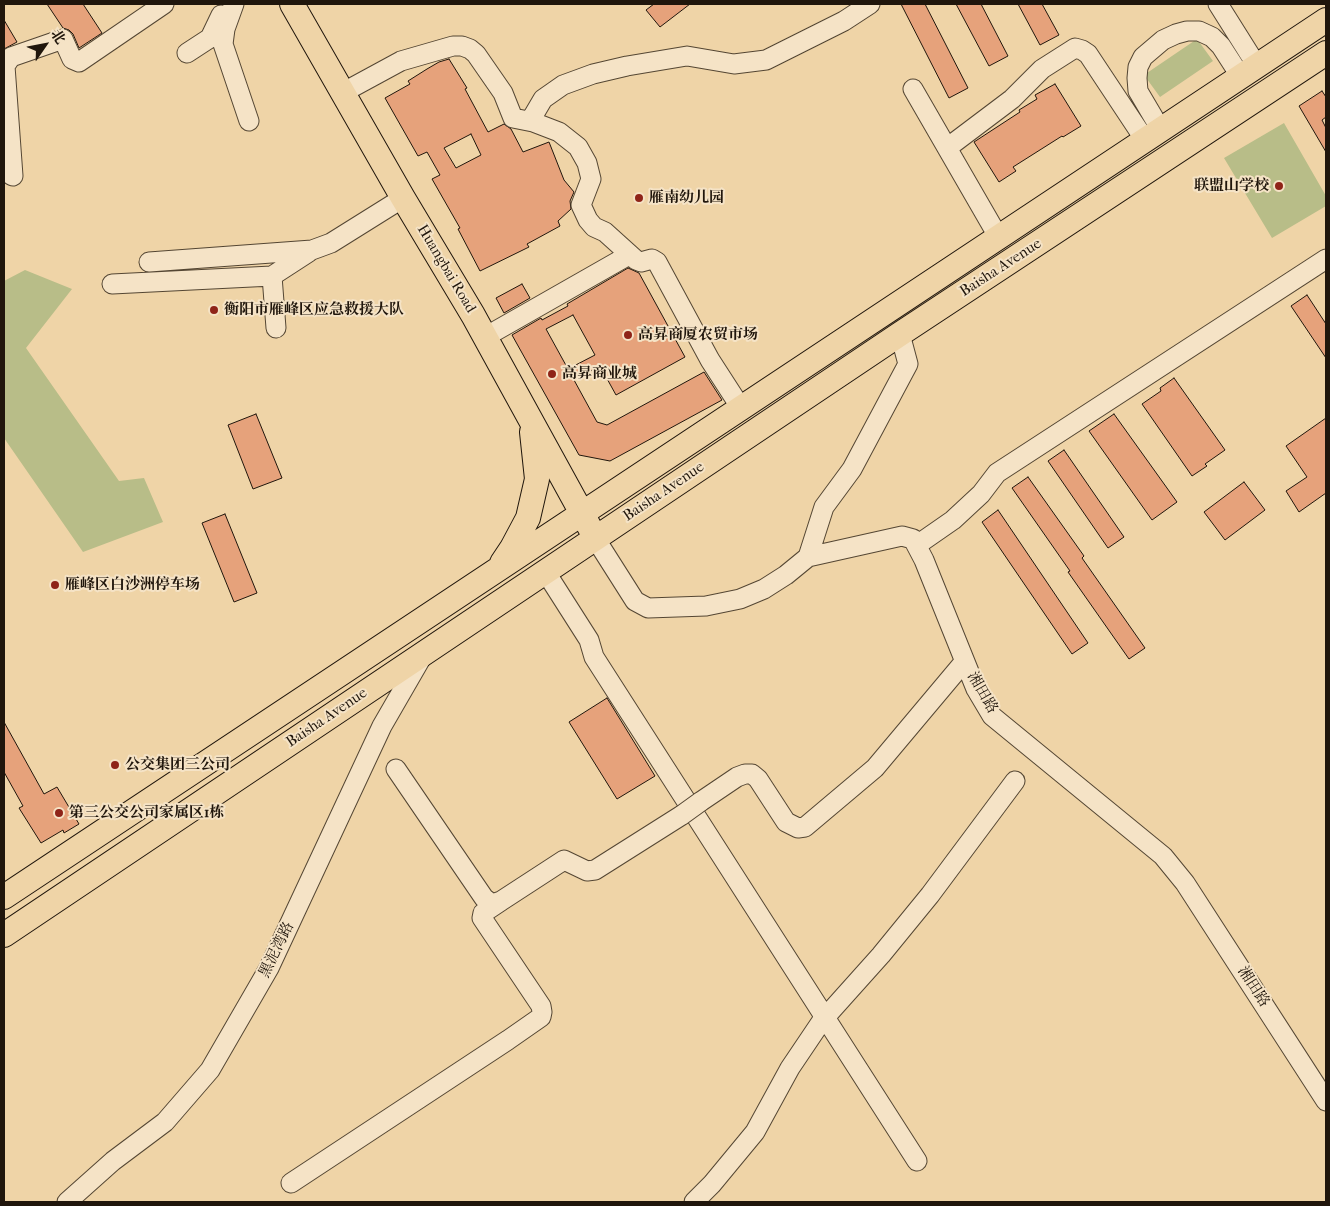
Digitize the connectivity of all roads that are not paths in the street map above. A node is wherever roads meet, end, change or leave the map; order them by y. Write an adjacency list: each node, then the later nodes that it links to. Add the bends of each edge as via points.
1 (164, 4): 17 (street, via 79,62 72,59 62,39 11,57 5,66 13,176)
2 (224, 4): 9 (street, via 210,38)
3 (234, 4): 13 (street, via 223,44)
4 (292, 4): 12 (main road, Huangbai Road)
5 (870, 4): 14 (street, via 844,21 766,60 734,64 687,56 593,74 563,85 543,99)
6 (1218, 4): 10 (street)
7 (1326, 20): 10 (main road, Baisha Avenue)
8 (1326, 53): 27 (main road, Baisha Avenue)
9 (187, 54)
10 (1249, 72): 15 (main road, Baisha Avenue); 15 (street, via 1212,37 1199,31 1187,31 1163,40 1143,58 1136,78)
11 (913, 89): 16 (street)
12 (342, 94): 14 (street, via 401,61 462,46 476,54 503,93 513,118); 18 (main road, Huangbai Road)
13 (249, 120)
14 (534, 122): 21 (street, via 559,132 578,147 591,179 581,205 583,213 594,227 605,232)
15 (1153, 135): 16 (street, via 1088,54 1075,48 1042,69 1012,99); 19 (main road, Baisha Avenue)
16 (947, 148): 19 (street)
17 (4, 164)
18 (403, 198): 20 (street, via 331,244); 28 (main road, Huangbai Road)
19 (999, 238): 29 (main road, Baisha Avenue)
20 (312, 250): 23 (street); 24 (street)
21 (629, 254): 28 (street); 29 (street, via 639,262 652,259 658,264 710,360)
22 (1326, 259): 33 (street, via 997,473 981,494 953,520)
23 (149, 262)
24 (272, 276): 25 (street); 26 (street)
25 (112, 284)
26 (276, 328)
27 (900, 334): 32 (main road, Baisha Avenue); 34 (street, via 908,364 852,469 824,507)
28 (485, 337): 30 (main road, Huangbai Road)
29 (741, 408): 31 (main road, Baisha Avenue)
30 (531, 421): 31 (main road, Huangbai Road); 35 (main road, via 537,479 528,518)
31 (581, 514): 32 (main road, Huangbai Road); 35 (main road, Baisha Avenue)
32 (595, 538): 34 (street, via 634,601 648,608 706,606 740,599 786,575); 36 (main road, Baisha Avenue)
33 (918, 545): 34 (street, via 913,539 902,536); 38 (street, 湘田路)
34 (808, 557)
35 (496, 571): 41 (main road, Baisha Avenue)
36 (540, 575): 37 (main road, Baisha Avenue); 44 (street, via 580,646 594,657)
37 (425, 652): 43 (main road, Baisha Avenue); 48 (street, 黑泥湾路, via 382,726 269,968 210,1070 165,1122 113,1161)
38 (964, 662): 42 (street, bridge, via 875,768 804,827 798,828 786,822 758,779 752,774 745,774 595,870 587,872 564,860); 45 (street, 湘田路, via 992,716 1163,856 1185,883)
39 (396, 768): 42 (street, via 487,901 492,904)
40 (1015, 781): 44 (street, via 930,895)
41 (4, 897)
42 (501, 901): 47 (street, via 483,913 482,918 541,1006 541,1017)
43 (4, 935)
44 (825, 1017): 46 (street); 49 (street, via 790,1068 755,1132)
45 (1326, 1101)
46 (917, 1161)
47 (291, 1183)
48 (67, 1202)
49 (694, 1202)

